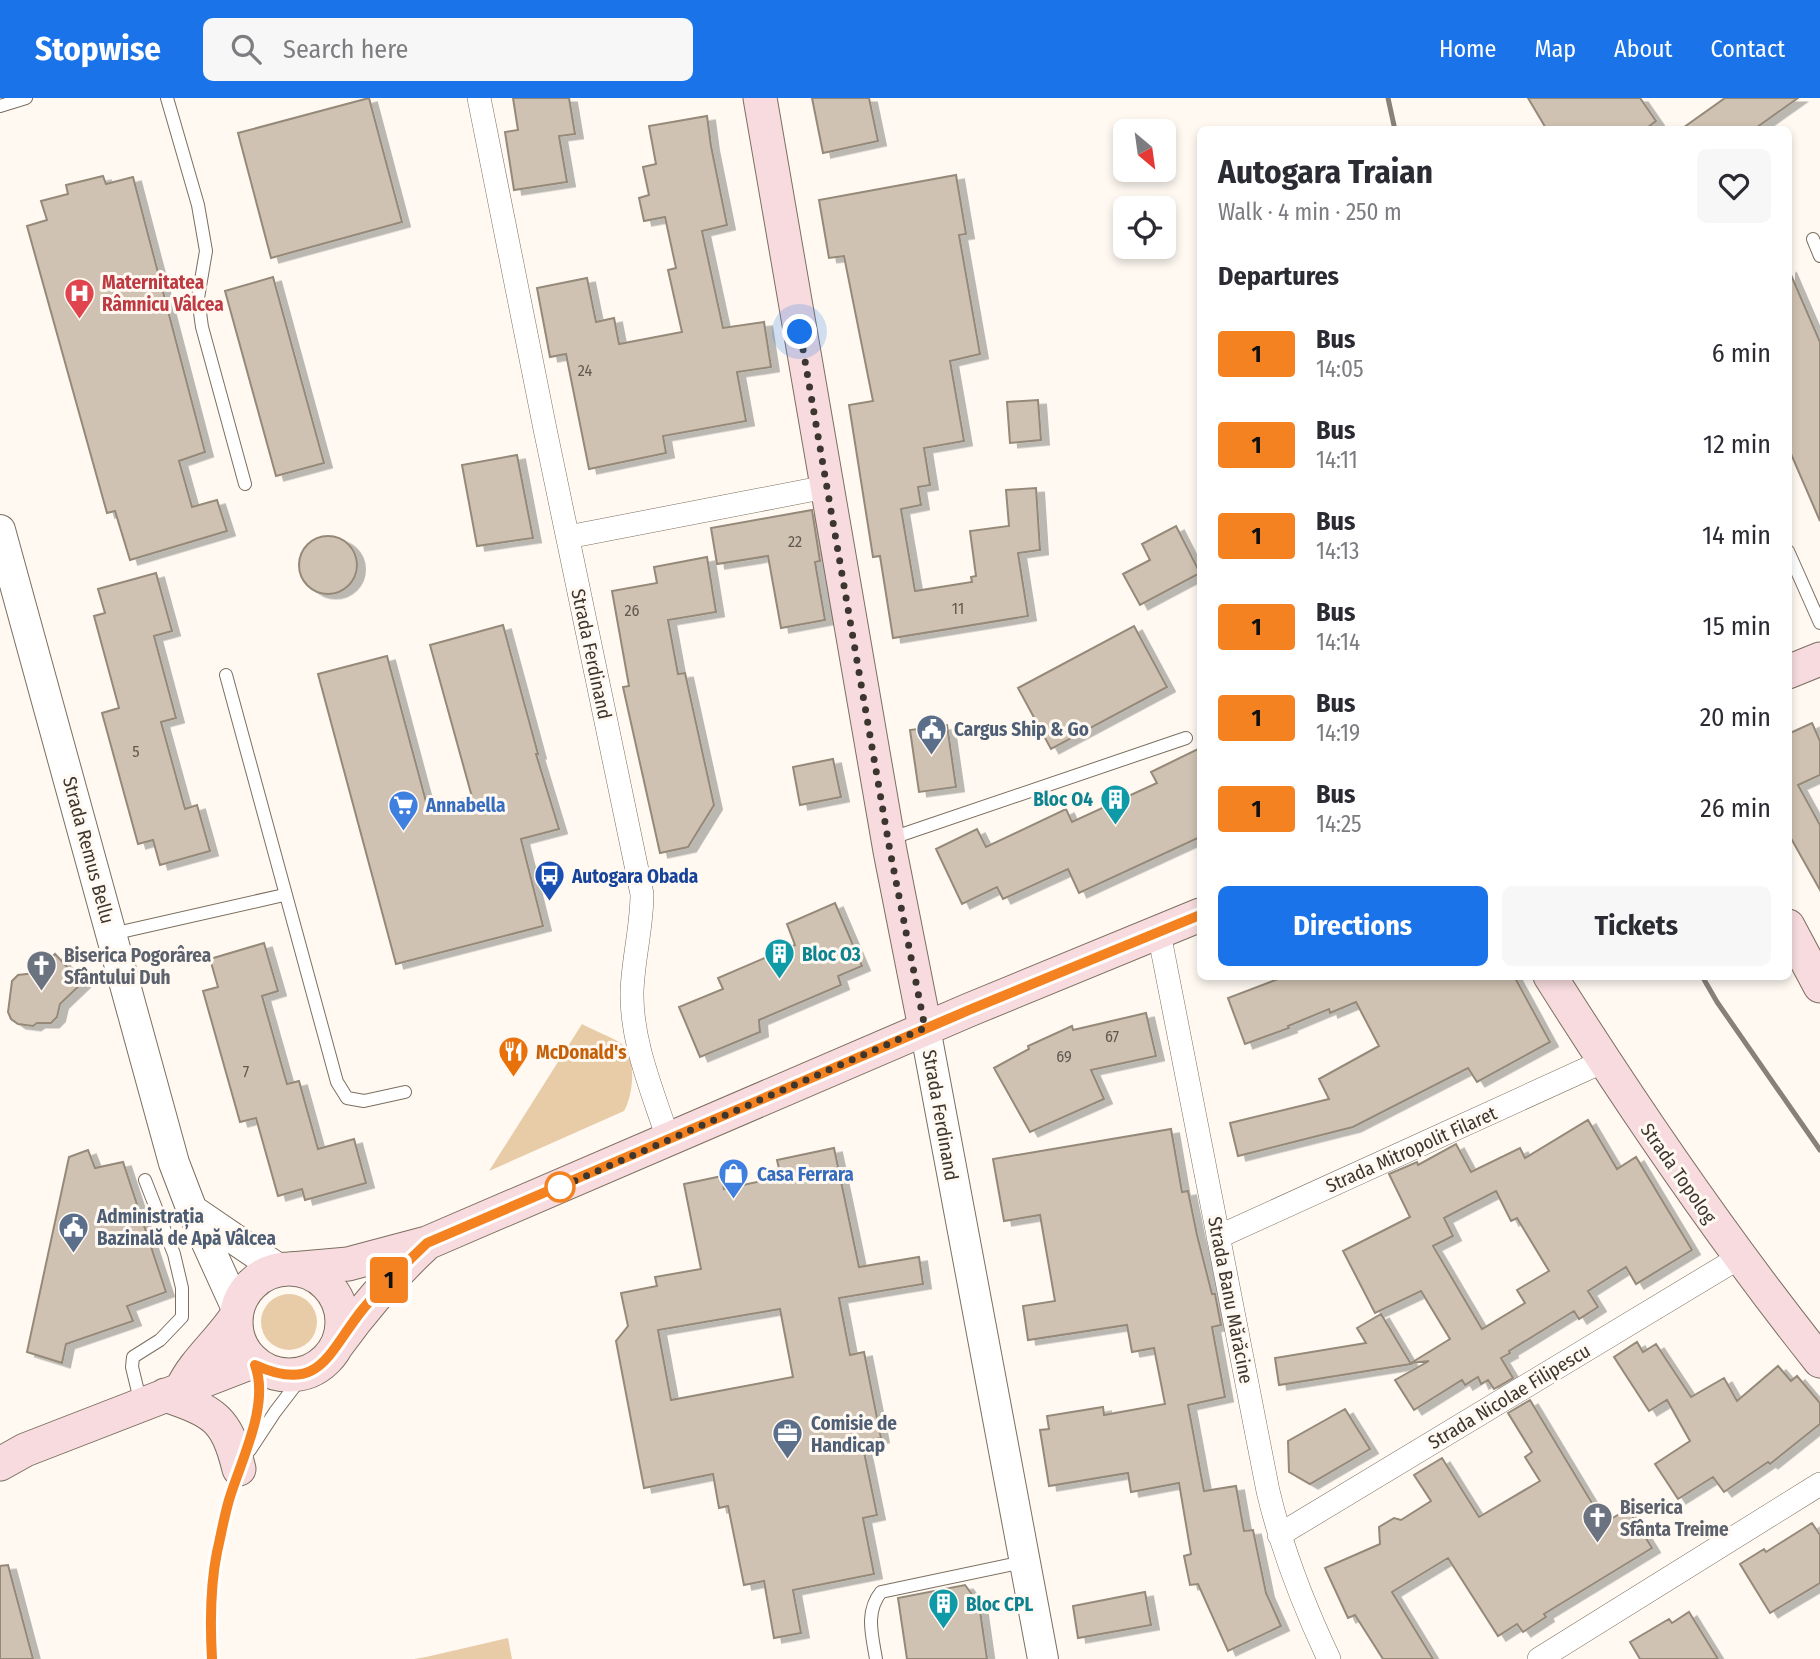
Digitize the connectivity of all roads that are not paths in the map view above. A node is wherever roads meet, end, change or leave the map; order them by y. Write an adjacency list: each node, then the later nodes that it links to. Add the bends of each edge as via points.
1 (26, 98): 5 (lane)
2 (167, 98): 8 (lane, via 198,205 206,251 198,298 202,327)
3 (479, 98): 11 (street, Strada Ferdinand)
4 (761, 98): 9 (main road, Strada Ferdinand)
5 (0, 106)
6 (1813, 239): 7 (lane)
7 (1820, 256)
8 (245, 484)
9 (826, 487): 11 (street); 18 (main road, Strada Ferdinand)
10 (0, 530): 22 (street, Strada Remus Bellu)
11 (568, 537): 29 (street, Strada Ferdinand, via 642,894 632,992 634,1022)
12 (1792, 560): 13 (lane)
13 (1820, 623)
14 (1820, 659): 15 (main road)
15 (1792, 670)
16 (226, 675): 19 (lane)
17 (1186, 738): 18 (lane)
18 (889, 839): 26 (main road, Strada Ferdinand)
19 (284, 895): 22 (lane); 28 (lane, via 337,1082 346,1098 363,1101)
20 (1197, 916): 21 (main road)
21 (1159, 933): 26 (main road); 32 (street, Strada Banu Mărăcine)
22 (112, 934): 31 (street, Strada Remus Bellu, via 174,1163)
23 (1792, 934): 25 (main road)
24 (1553, 980): 27 (main road, Strada Topolog)
25 (1820, 986)
26 (925, 1028): 29 (main road); 46 (street, Strada Ferdinand)
27 (1604, 1061): 32 (street, Strada Mitropolit Filaret); 34 (main road, Strada Topolog)
28 (405, 1092)
29 (668, 1139): 33 (main road)
30 (145, 1180): 41 (lane, via 174,1254 182,1288 182,1317 160,1340 133,1357 132,1367)
31 (192, 1210): 35 (street); 36 (street, Strada Remus Bellu)
32 (1218, 1237): 45 (street, Strada Banu Mărăcine)
33 (427, 1243): 35 (main road, via 348,1264); 37 (main road, via 384,1284)
34 (1740, 1257): 38 (main road, Strada Topolog); 45 (street, Strada Nicolae Filipescu)
35 (286, 1269): 36 (main road, via 254,1282); 37 (main road, via 309,1272 335,1294 341,1310)
36 (236, 1314): 39 (main road, via 236,1332); 41 (main road, via 223,1336)
37 (338, 1344): 40 (main road, via 330,1357)
38 (1820, 1361)
39 (253, 1364): 40 (main road, via 276,1374); 41 (main road); 43 (lane, via 259,1377 258,1411)
40 (304, 1374): 43 (lane)
41 (163, 1396): 42 (main road, via 24,1450); 43 (main road, via 202,1408 219,1421 232,1441)
42 (0, 1464)
43 (239, 1469): 47 (lane, via 216,1555)
44 (1820, 1484): 51 (street)
45 (1279, 1535): 50 (street, Strada Banu Mărăcine)
46 (1023, 1562): 48 (lane, via 881,1591 870,1613); 49 (street, Strada Ferdinand)
47 (212, 1659)
48 (876, 1659)
49 (1043, 1659)
50 (1329, 1659)
51 (1539, 1659)

